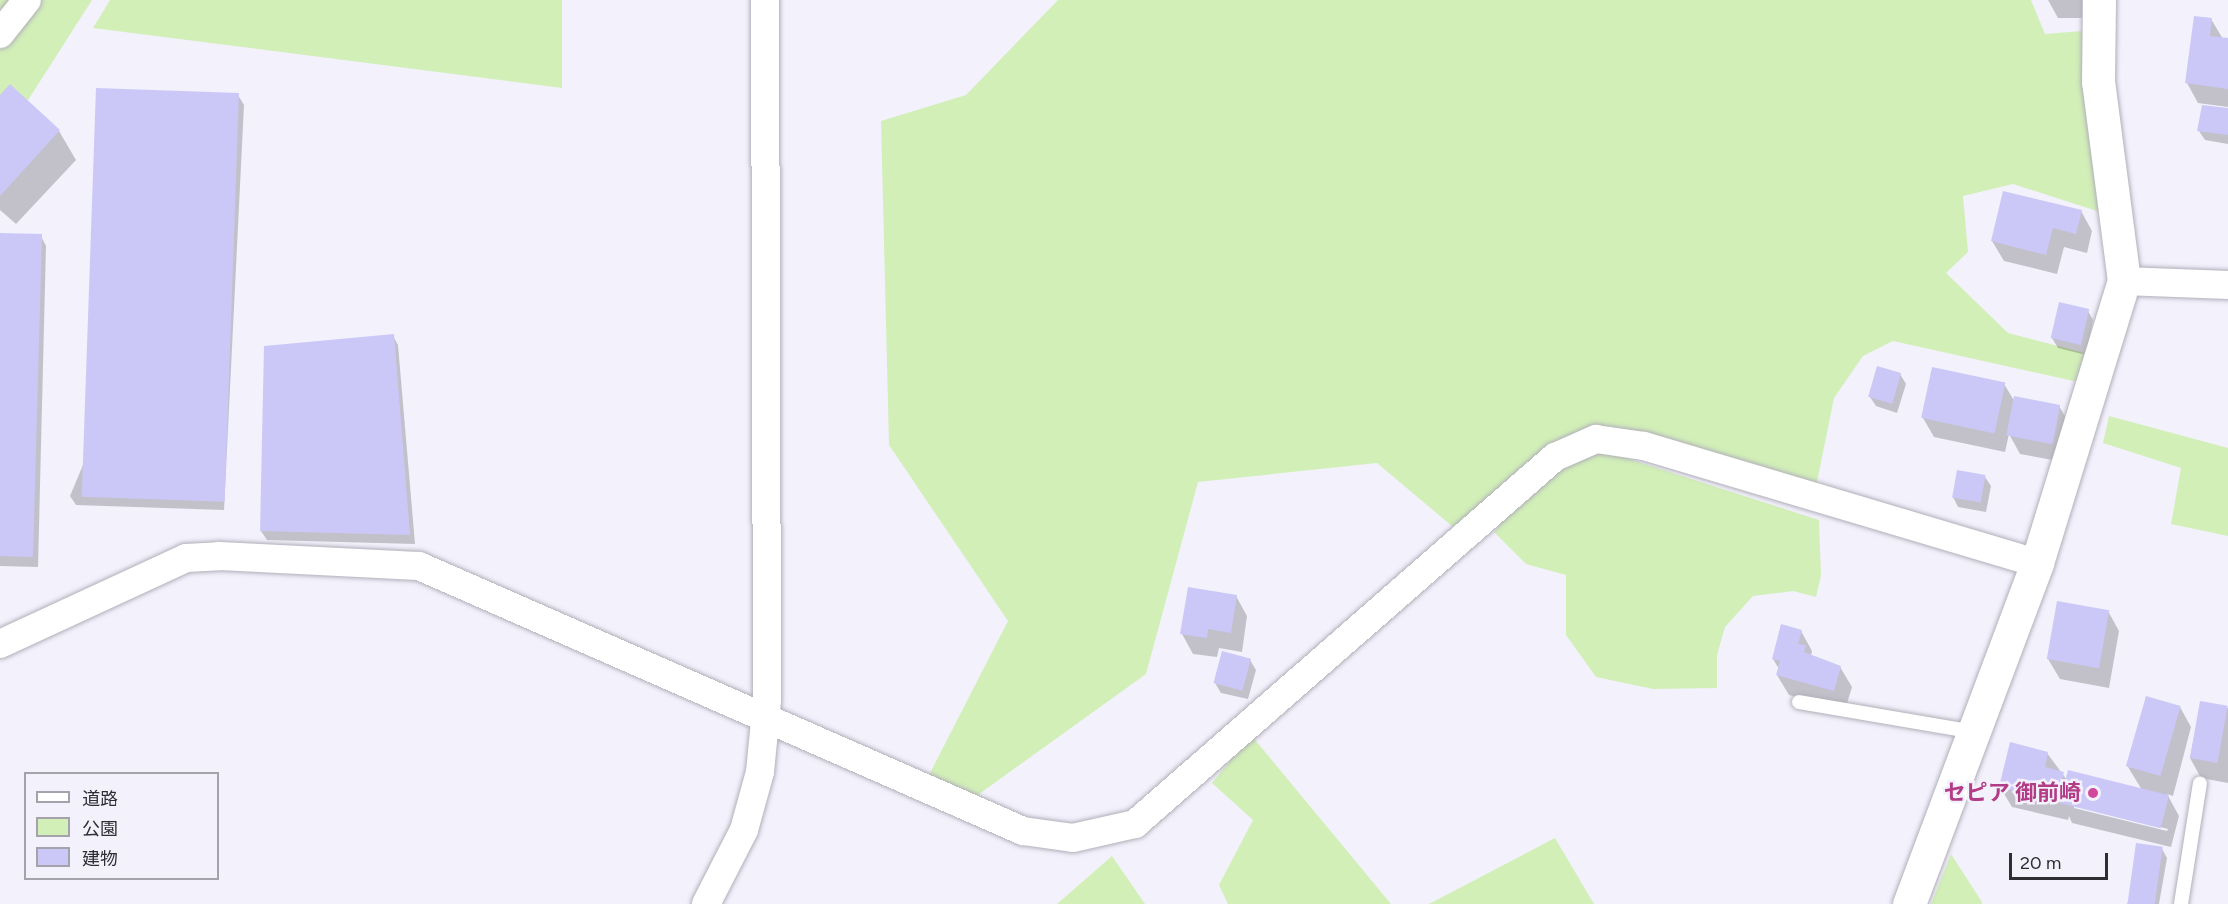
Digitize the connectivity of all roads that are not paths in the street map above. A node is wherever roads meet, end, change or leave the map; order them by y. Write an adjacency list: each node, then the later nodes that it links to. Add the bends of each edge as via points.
1 (27, 0): 4 (street)
2 (765, 0): 10 (street)
3 (2099, 0): 5 (street, via 2098,82)
4 (0, 34)
5 (2124, 282): 6 (street); 7 (street)
6 (2228, 285)
7 (2037, 563): 10 (street, via 1644,446 1596,439 1555,457 1135,824 1073,838 1023,831); 11 (street)
8 (0, 644): 10 (street, via 186,558 219,556 419,566)
9 (1799, 702): 11 (lane)
10 (766, 720): 13 (street, via 760,772 744,830)
11 (1974, 732): 14 (street)
12 (2200, 783): 15 (lane)
13 (706, 904)
14 (1909, 904)
15 (2181, 904)

